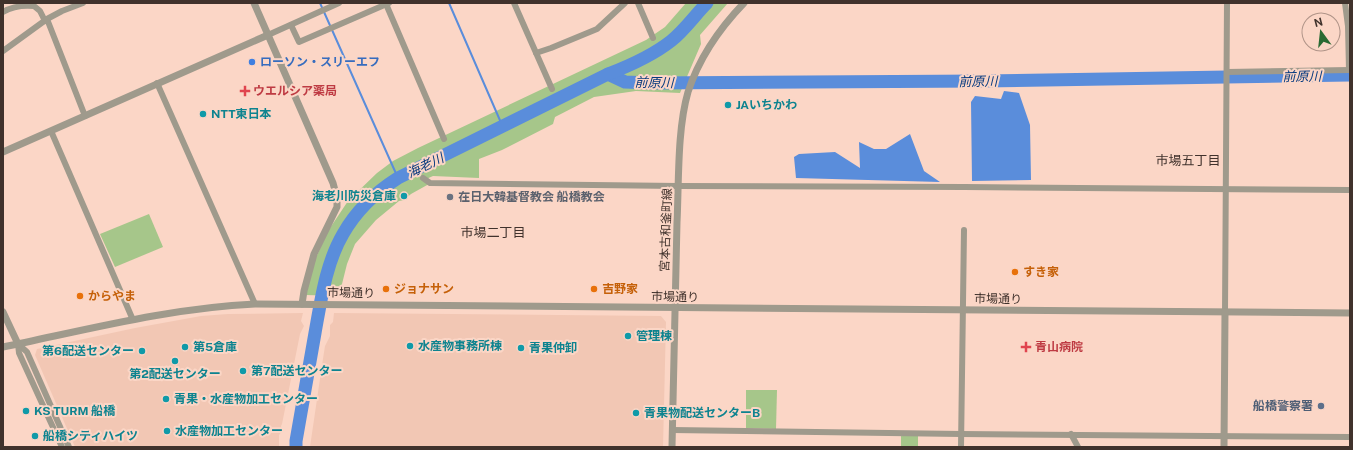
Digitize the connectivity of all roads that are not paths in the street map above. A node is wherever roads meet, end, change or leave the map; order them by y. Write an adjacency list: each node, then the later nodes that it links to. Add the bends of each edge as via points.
1 (83, 3): 12 (street)
2 (254, 3): 14 (street)
3 (339, 3): 13 (street)
4 (514, 3): 17 (street)
5 (625, 3): 17 (street, via 597,29)
6 (638, 3): 15 (street)
7 (744, 3): 27 (street, 宮本古和釜町線, via 711,43 690,87 682,127)
8 (1227, 3): 19 (street)
9 (1345, 3): 18 (street)
10 (388, 4): 13 (street, via 298,42); 24 (street)
11 (3, 12): 12 (street, via 19,6 34,6)
12 (46, 20): 16 (street); 22 (street)
13 (291, 25): 14 (street)
14 (268, 35): 20 (street); 32 (street, via 333,183 337,198 337,207 314,254)
15 (653, 38)
16 (3, 51)
17 (536, 53): 21 (street)
18 (1349, 70): 19 (street)
19 (1227, 73): 28 (street)
20 (157, 83): 22 (street); 31 (street)
21 (552, 89)
22 (85, 116): 23 (street)
23 (51, 131): 25 (street); 38 (street)
24 (444, 139)
25 (3, 152)
26 (423, 178): 27 (street, via 430,183)
27 (678, 186): 28 (street); 33 (street, 宮本古和釜町線)
28 (1225, 190): 29 (street); 36 (street)
29 (1350, 190)
30 (964, 230): 34 (street)
31 (255, 304): 32 (street, 市場通り); 38 (street, 市場通り, via 200,308)
32 (302, 304): 33 (street, 市場通り)
33 (675, 308): 34 (street, 市場通り); 41 (street, 宮本古和釜町線)
34 (962, 310): 36 (street, 市場通り); 42 (street)
35 (3, 312): 39 (street)
36 (1225, 312): 37 (street, 市場通り); 44 (street)
37 (1350, 313)
38 (133, 320): 39 (street, 市場通り)
39 (18, 344): 40 (street, 市場通り); 46 (street, via 19,353); 47 (street, via 27,352)
40 (3, 348)
41 (672, 430): 42 (street); 48 (street, 宮本古和釜町線)
42 (961, 434): 43 (street); 49 (street)
43 (1071, 434): 44 (street); 50 (street)
44 (1224, 435): 45 (street); 51 (street)
45 (1350, 437)
46 (62, 447)
47 (69, 447)
48 (672, 447)
49 (961, 447)
50 (1078, 447)
51 (1224, 447)

